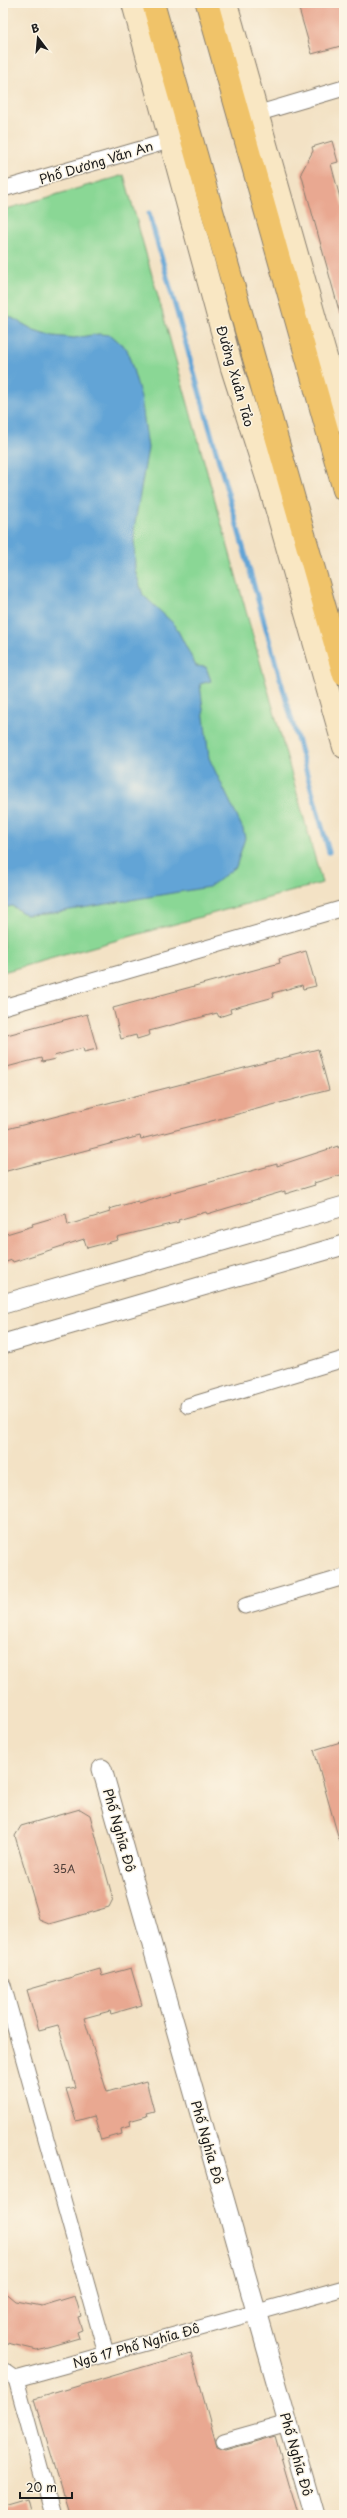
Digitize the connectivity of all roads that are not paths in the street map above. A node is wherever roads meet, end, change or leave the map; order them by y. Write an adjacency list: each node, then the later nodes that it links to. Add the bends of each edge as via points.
1 (133, 3): 7 (main road, Đường Xuân Tảo)
2 (153, 3): 7 (main road, Đường Xuân Tảo)
3 (207, 3): 6 (main road)
4 (226, 3): 6 (main road)
5 (344, 88): 6 (street)
6 (248, 116): 9 (main road); 10 (main road)
7 (181, 137): 8 (street, Phố Dương Văn An); 11 (main road, Đường Xuân Tảo); 12 (main road, Đường Xuân Tảo, via 232,368)
8 (3, 189)
9 (344, 422)
10 (344, 490)
11 (344, 675)
12 (344, 747)
13 (344, 908): 14 (street)
14 (3, 1007)
15 (344, 1206): 17 (street)
16 (344, 1245): 18 (street)
17 (3, 1304)
18 (3, 1344)
19 (344, 1359): 20 (street)
20 (188, 1406)
21 (344, 1577): 22 (street)
22 (245, 1606)
23 (102, 1769): 26 (street, Phố Nghĩa Đô)
24 (3, 1985): 27 (street)
25 (344, 2288): 26 (street, Ngõ 17 Phố Nghĩa Đô)
26 (256, 2312): 27 (street, Ngõ 17 Phố Nghĩa Đô); 30 (street, Phố Nghĩa Đô)
27 (106, 2353): 29 (street, Ngõ 17 Phố Nghĩa Đô)
28 (3, 2370): 29 (street)
29 (16, 2379): 32 (street)
30 (288, 2423): 31 (street); 33 (street, Phố Nghĩa Đô)
31 (224, 2441)
32 (53, 2515)
33 (314, 2515)

